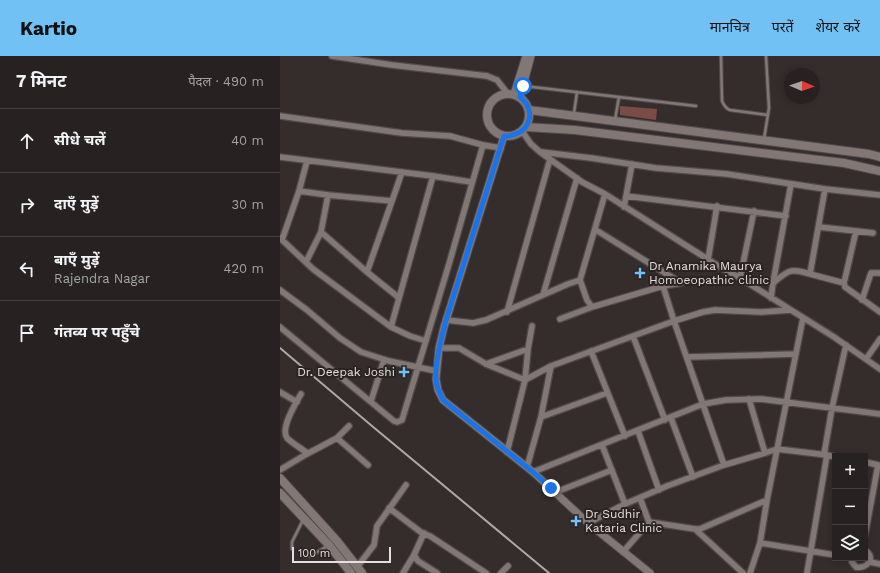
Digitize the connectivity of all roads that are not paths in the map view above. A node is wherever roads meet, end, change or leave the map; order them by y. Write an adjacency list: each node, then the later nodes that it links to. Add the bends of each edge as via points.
1 (332, 56): 8 (street, via 487,76 497,80)
2 (526, 56): 6 (street)
3 (531, 56): 6 (street)
4 (721, 56): 12 (lane, via 722,101 726,108)
5 (766, 56): 12 (lane)
6 (520, 86): 7 (lane); 8 (street)
7 (577, 92): 9 (lane); 14 (lane)
8 (514, 95): 11 (main road, via 526,103); 17 (main road, via 501,95 495,98 487,115 490,126)
9 (619, 97): 10 (lane); 15 (lane)
10 (696, 106)
11 (529, 110): 14 (main road); 16 (main road, via 529,119)
12 (768, 115): 18 (lane)
13 (280, 116): 19 (street, via 450,136)
14 (574, 116): 15 (main road)
15 (615, 121): 18 (main road)
16 (524, 129): 17 (main road, via 517,135); 21 (street, via 531,144); 27 (main road, via 575,130 844,163)
17 (504, 136): 20 (street)
18 (764, 140): 23 (main road)
19 (483, 145): 20 (street); 31 (street)
20 (501, 148): 71 (street)
21 (540, 152): 24 (street); 26 (street)
22 (280, 156): 25 (street)
23 (880, 157)
24 (550, 159): 30 (street); 67 (street)
25 (307, 161): 28 (street); 34 (street)
26 (632, 164): 32 (street); 38 (street)
27 (880, 171)
28 (402, 172): 29 (street); 39 (street)
29 (433, 176): 31 (street); 62 (street)
30 (577, 178): 35 (street); 61 (street)
31 (472, 182): 78 (street)
32 (791, 184): 33 (street); 43 (street)
33 (825, 189): 37 (street); 44 (street)
34 (299, 191): 36 (street); 49 (street)
35 (605, 194): 41 (street); 45 (street)
36 (328, 195): 39 (street); 47 (street)
37 (880, 195)
38 (626, 196): 40 (street); 41 (street)
39 (392, 201): 52 (street)
40 (717, 206): 42 (street); 50 (street)
41 (624, 207): 50 (street)
42 (754, 211): 43 (street); 55 (street)
43 (786, 216): 57 (street)
44 (819, 227): 46 (street); 54 (street)
45 (596, 230): 56 (street); 59 (street, via 681,283)
46 (856, 231): 48 (street); 58 (street)
47 (321, 232): 51 (street); 52 (street)
48 (873, 233)
49 (281, 239): 51 (street)
50 (708, 260): 55 (street)
51 (306, 262): 75 (street)
52 (367, 272): 62 (street)
53 (880, 273): 64 (street, via 871,273)
54 (810, 274): 57 (street, via 790,270); 58 (street)
55 (740, 278): 63 (street)
56 (580, 280): 61 (street); 65 (street)
57 (773, 283): 63 (street)
58 (844, 283): 64 (street, via 848,290)
59 (663, 286): 65 (street); 72 (street)
60 (280, 290): 86 (street, via 350,345)
61 (543, 295): 67 (street)
62 (398, 297): 75 (street)
63 (771, 298): 66 (street)
64 (862, 300): 68 (street)
65 (592, 307): 70 (street)
66 (791, 310): 69 (street); 72 (street, via 715,310)
67 (507, 312): 71 (street, via 480,322)
68 (880, 312)
69 (803, 318): 79 (street); 83 (street)
70 (560, 319)
71 (446, 320): 80 (street)
72 (674, 322): 76 (street); 84 (street)
73 (532, 326): 81 (street)
74 (280, 327): 97 (street)
75 (391, 327): 78 (street)
76 (633, 336): 82 (street); 104 (street)
77 (880, 339): 85 (street)
78 (426, 342): 89 (street)
79 (846, 345): 85 (street); 101 (street)
80 (439, 348): 87 (street, via 459,348); 91 (street)
81 (528, 349): 87 (street); 92 (street)
82 (591, 351): 88 (street); 94 (street)
83 (796, 354): 84 (street); 99 (street)
84 (687, 357): 100 (street)
85 (866, 359): 90 (street)
86 (384, 360): 89 (street); 97 (street)
87 (486, 364): 92 (street)
88 (551, 366): 92 (street); 103 (street)
89 (419, 367): 91 (street); 97 (street, via 402,420 394,420)
90 (880, 369)
91 (436, 371): 111 (street, via 438,390 443,400)
92 (525, 380): 111 (street)
93 (280, 392): 98 (street)
94 (608, 393): 103 (street); 107 (street)
95 (301, 394): 98 (street)
96 (749, 399): 99 (street); 100 (street); 113 (street)
97 (371, 401)
98 (297, 402): 112 (street, via 287,417 284,432 286,438)
99 (787, 402): 101 (street); 110 (street)
100 (703, 404): 104 (street); 118 (street)
101 (832, 408): 102 (street); 114 (street)
102 (880, 414)
103 (541, 417): 120 (street)
104 (668, 419): 106 (street); 124 (street)
105 (349, 426): 108 (street)
106 (638, 431): 107 (street); 127 (street)
107 (625, 436): 109 (street)
108 (337, 438): 112 (street); 117 (street)
109 (602, 445): 122 (street); 123 (street)
110 (777, 449): 113 (street); 114 (street); 131 (street)
111 (507, 452): 120 (street)
112 (307, 453): 121 (street)
113 (765, 453): 118 (street)
114 (826, 455): 115 (street); 143 (street)
115 (832, 456)
116 (868, 463): 119 (street)
117 (368, 465)
118 (724, 465): 124 (street)
119 (879, 465): 137 (street)
120 (527, 467): 123 (street)
121 (280, 470)
122 (612, 470): 128 (street); 132 (street)
123 (533, 472): 128 (street)
124 (693, 477): 127 (street)
125 (280, 478): 154 (main road, via 337,541)
126 (406, 485): 133 (street)
127 (659, 490): 130 (street)
128 (556, 492): 136 (street)
129 (280, 493): 134 (main road)
130 (640, 498): 132 (street); 135 (street)
131 (767, 500): 138 (street); 140 (street)
132 (625, 504): 136 (street)
133 (389, 508): 139 (street); 154 (street, via 376,529 374,545)
134 (304, 518): 141 (main road); 142 (lane, via 292,542)
135 (649, 522): 138 (street); 144 (street)
136 (588, 523): 144 (street)
137 (867, 525)
138 (695, 530): 160 (street)
139 (424, 533): 147 (street); 157 (street)
140 (760, 544): 143 (street); 161 (street)
141 (329, 545): 148 (lane, via 311,556); 154 (main road)
142 (292, 549)
143 (810, 550): 146 (street); 162 (street)
144 (623, 552): 159 (street)
145 (868, 553): 150 (street)
146 (832, 554)
147 (414, 555): 155 (street); 156 (street, via 418,561)
148 (304, 556)
149 (852, 561): 153 (street)
150 (870, 562): 151 (street); 153 (street)
151 (880, 564)
152 (508, 566): 158 (street)
153 (858, 570)
154 (356, 571)
155 (403, 573)
156 (437, 573)
157 (486, 573)
158 (501, 573)
159 (650, 573)
160 (744, 573)
161 (750, 573)
162 (807, 573)

